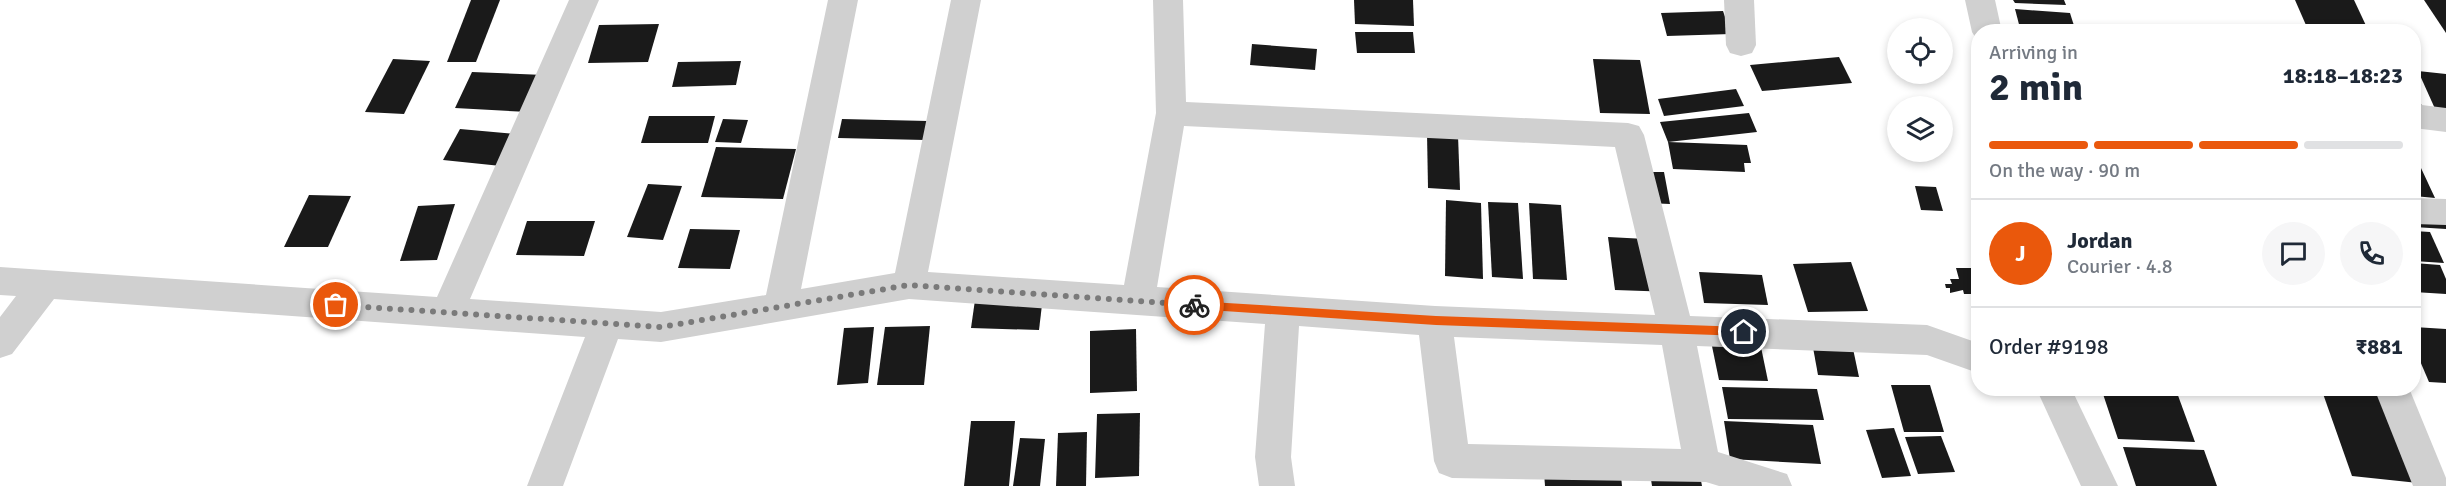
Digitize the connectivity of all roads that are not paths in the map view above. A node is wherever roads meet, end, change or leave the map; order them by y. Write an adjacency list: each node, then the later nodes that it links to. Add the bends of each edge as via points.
1 (584, 0): 20 (street)
2 (843, 0): 18 (street)
3 (966, 0): 16 (street)
4 (1168, 0): 9 (street)
5 (1739, 0): 8 (street)
6 (1980, 0): 7 (street)
7 (1985, 24)
8 (1741, 45)
9 (1171, 114): 17 (street); 23 (street, via 1628,135)
10 (2421, 117): 11 (street)
11 (2446, 120)
12 (2421, 211): 13 (street)
13 (2446, 212)
14 (0, 281): 15 (street)
15 (45, 285): 20 (street); 24 (street)
16 (909, 285): 17 (street); 18 (street)
17 (1138, 301): 19 (street)
18 (780, 307): 22 (street, via 661,327)
19 (1283, 312): 21 (street); 31 (street, via 1273,457)
20 (447, 313): 22 (street)
21 (1436, 321): 23 (street); 29 (street)
22 (607, 323): 30 (street)
23 (1676, 329): 25 (street, via 1927,339); 28 (street)
24 (0, 343)
25 (1971, 355)
26 (2057, 396): 33 (street)
27 (2394, 396): 34 (street)
28 (1703, 464): 29 (street); 32 (street)
29 (1452, 474)
30 (545, 486)
31 (1277, 486)
32 (1774, 486)
33 (2100, 486)
34 (2431, 486)

